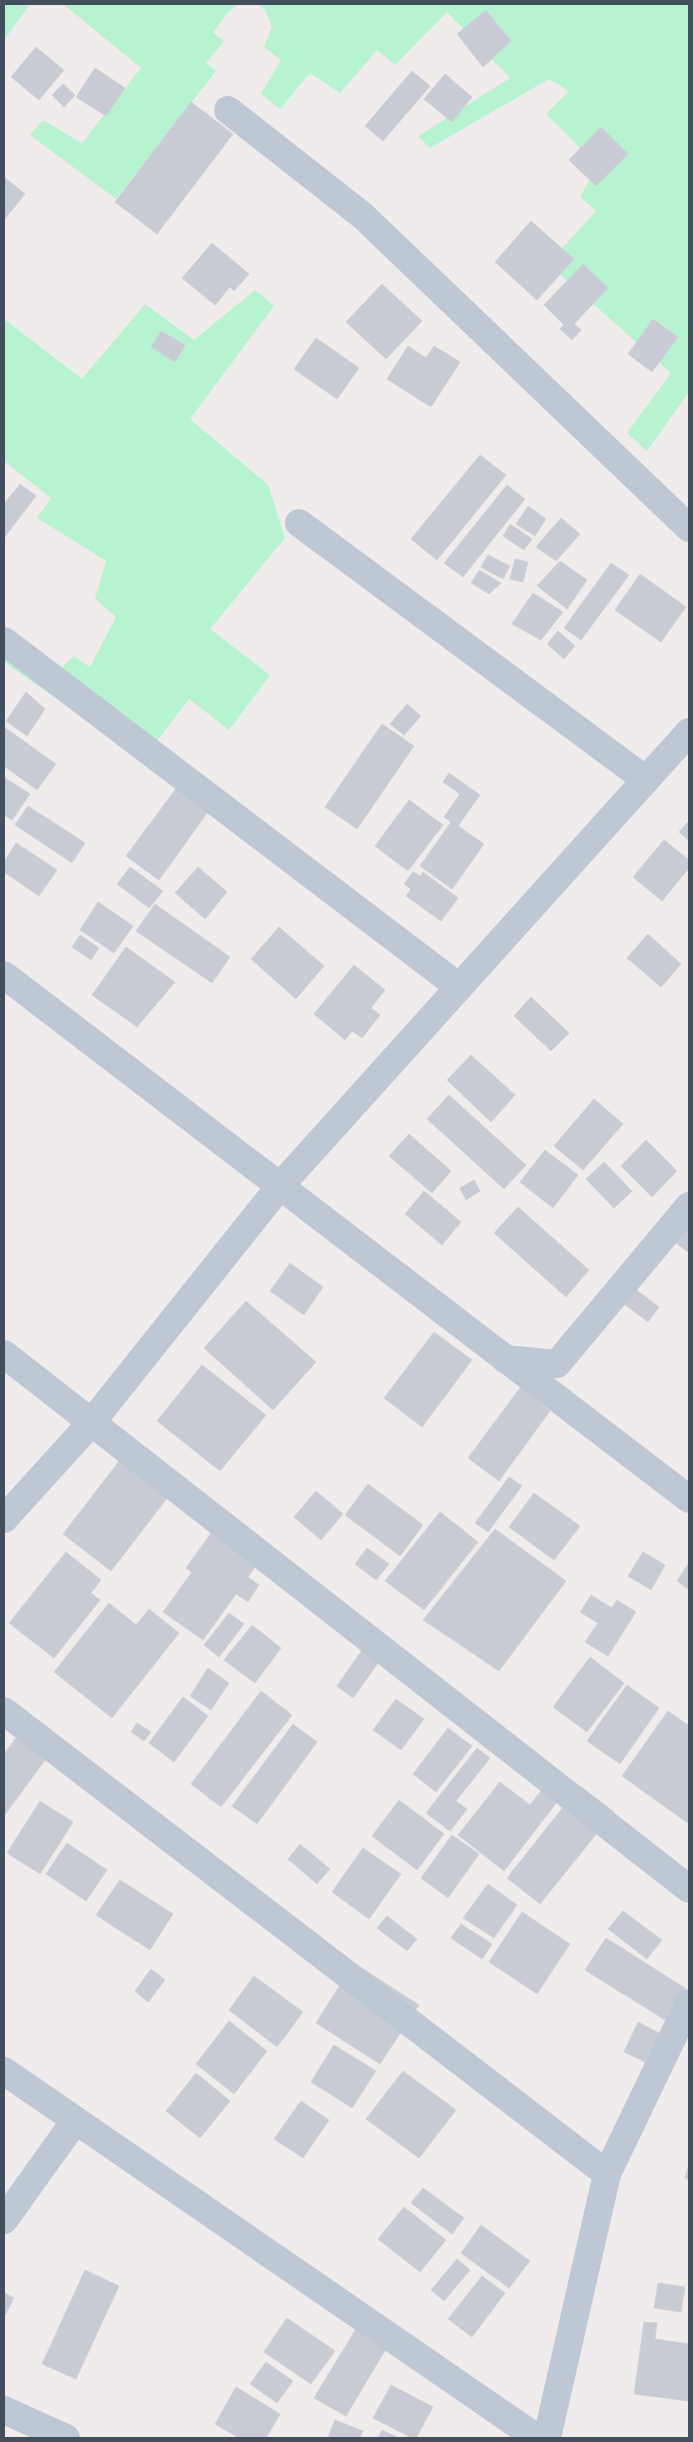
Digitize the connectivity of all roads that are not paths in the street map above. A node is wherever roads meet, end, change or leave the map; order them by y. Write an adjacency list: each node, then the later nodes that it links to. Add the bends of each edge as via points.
1 (228, 110): 3 (street, via 363,216)
2 (299, 523): 6 (street)
3 (689, 528)
4 (4, 640): 8 (street)
5 (689, 732): 6 (street)
6 (646, 780): 8 (street)
7 (4, 975): 9 (street)
8 (459, 987): 9 (street)
9 (280, 1186): 12 (street); 13 (street)
10 (689, 1206): 12 (street, via 557,1364)
11 (4, 1354): 13 (street)
12 (505, 1359): 14 (street)
13 (92, 1423): 15 (street); 17 (street)
14 (689, 1499)
15 (4, 1519)
16 (4, 1711): 21 (street)
17 (689, 1889)
18 (686, 2019): 21 (street)
19 (4, 2072): 20 (street)
20 (75, 2121): 22 (street); 25 (street)
21 (607, 2174): 26 (street)
22 (4, 2220)
23 (4, 2410): 24 (street)
24 (66, 2438)
25 (537, 2438)
26 (547, 2438)

